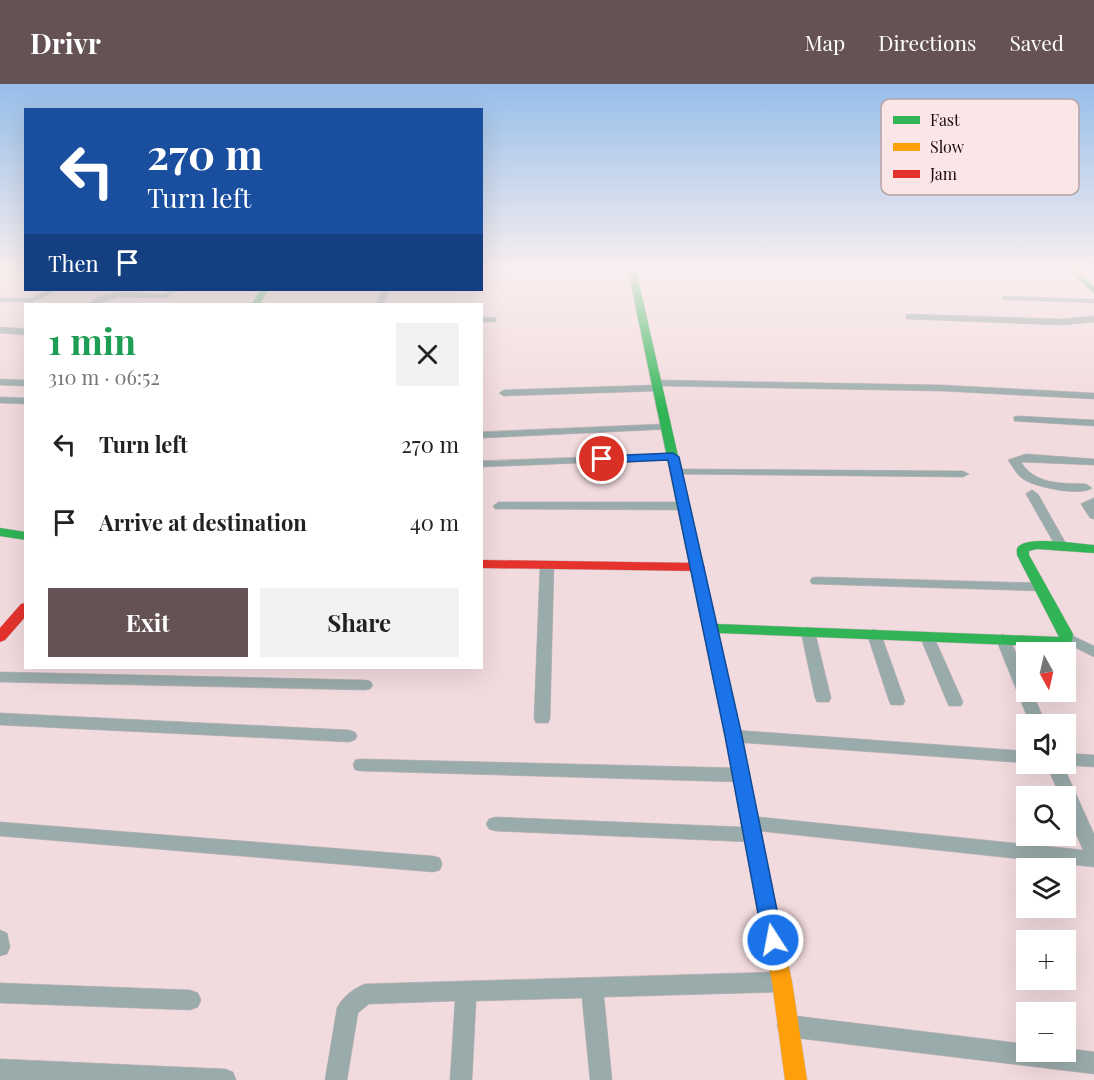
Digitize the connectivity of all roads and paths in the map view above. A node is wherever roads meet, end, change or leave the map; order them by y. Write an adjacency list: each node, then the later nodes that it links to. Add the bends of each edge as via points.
1 (642, 316): 10 (street)
2 (909, 317): 3 (street, via 1061,322)
3 (1094, 319)
4 (483, 320): 5 (street)
5 (493, 320)
6 (0, 330): 7 (street)
7 (24, 332)
8 (0, 382): 9 (street)
9 (24, 383)
10 (657, 386): 11 (street); 12 (street, via 942,388); 17 (street)
11 (504, 393)
12 (1094, 396)
13 (0, 400): 14 (street)
14 (24, 401)
15 (1018, 419): 16 (street)
16 (1094, 423)
17 (666, 427): 18 (street); 19 (street)
18 (483, 435)
19 (673, 457): 21 (street); 22 (street)
20 (1094, 462): 24 (street, via 1026,457 1014,460 1027,478 1035,482)
21 (483, 464)
22 (676, 472): 23 (street); 28 (street)
23 (963, 474)
24 (1086, 488)
25 (1032, 494): 32 (street)
26 (1094, 502): 29 (street, via 1087,504)
27 (499, 506): 28 (street)
28 (684, 506): 36 (street)
29 (1094, 515)
30 (0, 532): 31 (street)
31 (24, 536)
32 (1062, 547): 33 (street); 38 (street, via 1036,544 1023,549)
33 (1094, 549)
34 (483, 564): 35 (street)
35 (547, 565): 36 (street); 55 (street)
36 (698, 567): 40 (street)
37 (816, 581): 38 (street)
38 (1040, 587): 45 (street)
39 (24, 609): 43 (street)
40 (711, 628): 41 (street); 57 (street)
41 (808, 632): 42 (street); 50 (street)
42 (874, 634): 44 (street); 51 (street)
43 (0, 637)
44 (927, 637): 46 (street); 52 (street)
45 (1067, 638): 46 (street, via 1053,642); 47 (street)
46 (1003, 639): 53 (street)
47 (1094, 652)
48 (0, 677): 49 (street)
49 (365, 685)
50 (823, 698)
51 (897, 701)
52 (955, 702)
53 (1034, 714)
54 (0, 719): 56 (street)
55 (543, 719)
56 (350, 736)
57 (733, 736): 58 (street); 63 (street)
58 (1016, 756)
59 (1076, 759): 60 (street)
60 (1094, 760)
61 (361, 765): 63 (street)
62 (1058, 774): 67 (street)
63 (740, 775): 66 (street)
64 (495, 824): 66 (street)
65 (0, 829): 69 (street)
66 (751, 829): 68 (street); 72 (street)
67 (1094, 854)
68 (1094, 859)
69 (433, 864)
70 (0, 939): 71 (street)
71 (0, 948)
72 (782, 982): 73 (street); 77 (street)
73 (592, 988): 74 (street); 83 (street)
74 (466, 992): 81 (street, via 365,994 348,1008); 82 (street)
75 (0, 993): 76 (street)
76 (190, 1000)
77 (788, 1026): 78 (street); 84 (street)
78 (1094, 1063)
79 (0, 1070): 80 (street)
80 (225, 1080)
81 (336, 1080)
82 (461, 1080)
83 (601, 1080)
84 (796, 1080)

